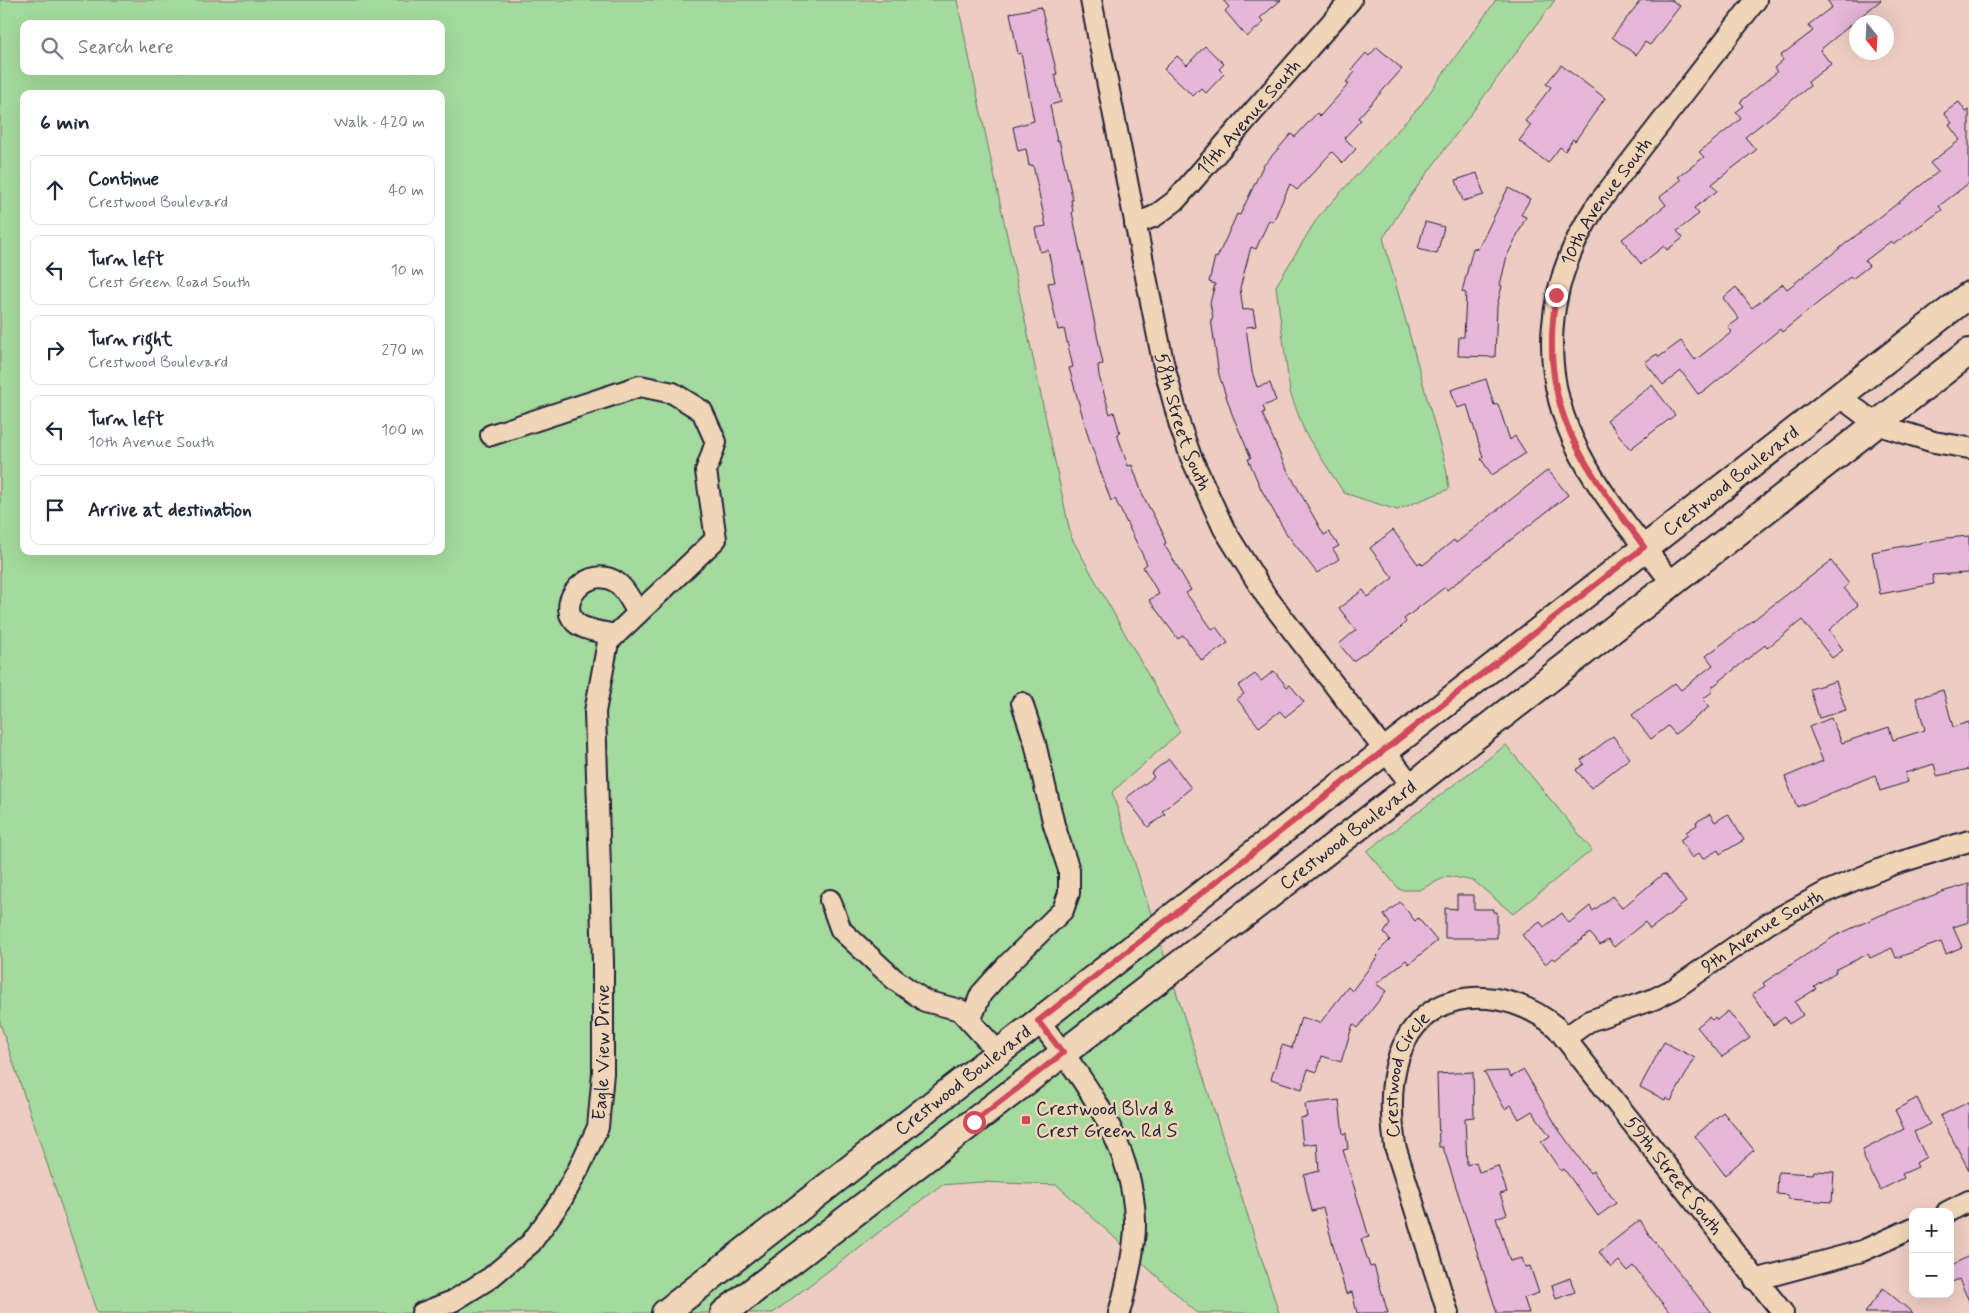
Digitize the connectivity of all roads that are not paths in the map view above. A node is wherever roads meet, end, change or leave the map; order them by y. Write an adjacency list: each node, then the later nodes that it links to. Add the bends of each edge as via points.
1 (1091, 0): 4 (street, 58th Street South)
2 (1351, 0): 4 (street, 11th Avenue South, via 1175,201 1155,216)
3 (1756, 0): 11 (street, 10th Avenue South, via 1594,209 1571,250 1556,295 1551,342 1562,412 1580,456)
4 (1135, 224): 16 (street, 58th Street South, via 1170,394 1206,494 1266,596)
5 (1969, 295): 7 (main road, Crestwood Boulevard)
6 (1969, 352): 8 (main road, Crestwood Boulevard)
7 (1839, 396): 8 (street); 11 (main road, Crestwood Boulevard)
8 (1876, 424): 10 (street, via 1934,442); 12 (main road, Crestwood Boulevard)
9 (491, 435): 13 (street, via 640,386 673,393 702,411 716,442 706,471 716,539)
10 (1969, 448)
11 (1644, 547): 12 (street, 10th Avenue South); 16 (main road, Crestwood Boulevard)
12 (1673, 584): 17 (main road, Crestwood Boulevard)
13 (638, 613): 14 (street); 14 (street, via 616,582 602,576 589,579 578,587 571,599 570,612 576,622 588,629)
14 (615, 635): 29 (street, Eagle View Drive, via 608,642 595,712 603,963 603,1073 598,1127 561,1201 531,1243 490,1278 453,1301)
15 (1022, 703): 21 (street, via 1069,870 1069,892 1064,910 981,994)
16 (1385, 749): 17 (street, 58th Street South); 20 (main road, Crestwood Boulevard)
17 (1412, 786): 24 (main road, Crestwood Boulevard)
18 (1969, 840): 22 (street, 9th Avenue South, via 1890,865 1828,891 1769,923 1674,989 1589,1021)
19 (830, 900): 21 (street, via 841,930 894,979 926,1000 960,1010)
20 (1038, 1021): 23 (main road, Crestwood Boulevard); 24 (street)
21 (970, 1022): 23 (street)
22 (1565, 1038): 28 (street, 59th Street South); 33 (street, Crestwood Circle, via 1545,1018 1517,1003 1486,997 1470,998 1439,1008 1426,1017 1405,1041 1394,1073 1391,1109 1395,1146)
23 (998, 1052): 30 (main road, Crestwood Boulevard)
24 (1063, 1053): 31 (main road, Crestwood Boulevard); 32 (street, via 1092,1094 1118,1144 1130,1185 1135,1220 1126,1290)
25 (1969, 1201): 26 (street)
26 (1954, 1208)
27 (1909, 1230): 28 (street, via 1862,1251)
28 (1755, 1280): 34 (street, 59th Street South)
29 (422, 1313)
30 (665, 1313)
31 (724, 1313)
32 (1119, 1313)
33 (1448, 1313)
34 (1783, 1313)

